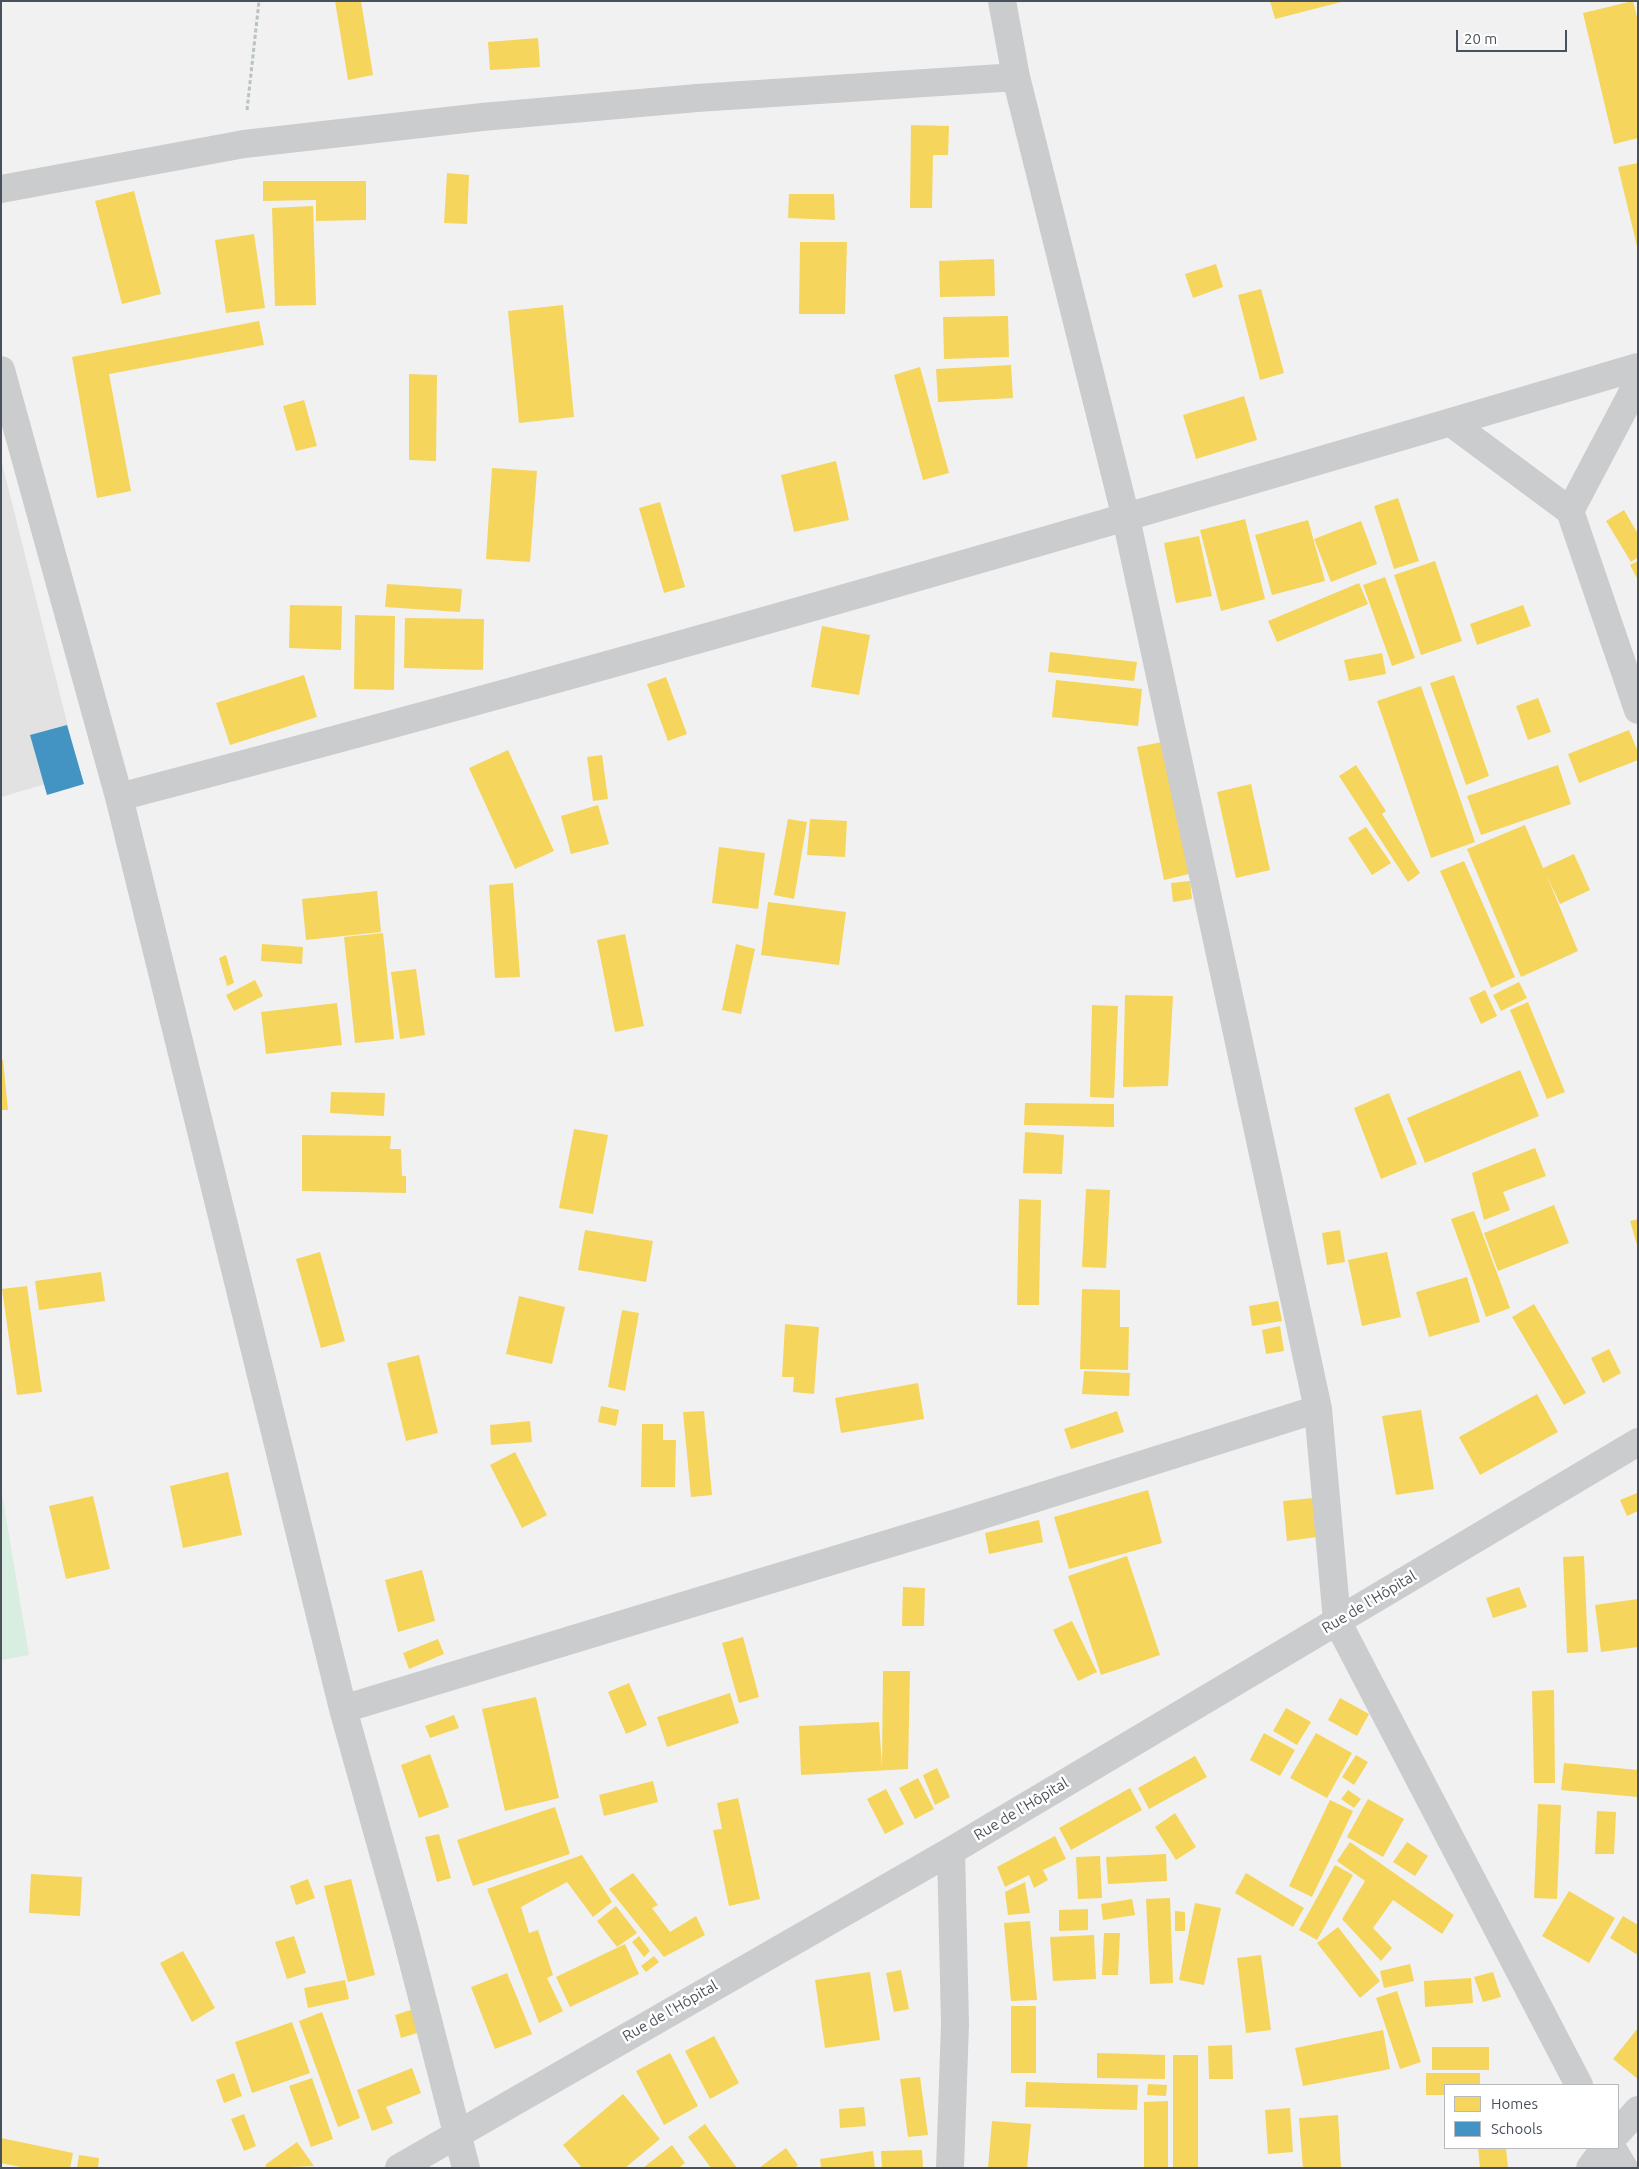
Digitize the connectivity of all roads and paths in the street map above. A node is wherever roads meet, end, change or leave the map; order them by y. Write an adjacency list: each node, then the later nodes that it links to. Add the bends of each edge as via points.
1 (259, 1): 4 (path)
2 (1002, 1): 3 (street)
3 (1016, 78): 4 (street, via 677,100 482,117); 11 (street)
4 (244, 144): 5 (street)
5 (1, 189)
6 (1638, 367): 9 (street)
7 (1, 370): 13 (street)
8 (1638, 382): 10 (street)
9 (1450, 422): 10 (street); 11 (street)
10 (1570, 511): 12 (street)
11 (1126, 518): 13 (street, via 284,754); 14 (street)
12 (1638, 710)
13 (119, 797): 17 (street)
14 (1318, 1409): 16 (street); 17 (street, via 957,1523)
15 (1638, 1442): 16 (street, Rue de l'Hôpital)
16 (1337, 1620): 18 (street, Rue de l'Hôpital); 19 (street)
17 (343, 1709): 22 (street)
18 (951, 1851): 22 (street, Rue de l'Hôpital); 27 (street, via 954,2024)
19 (1578, 2084)
20 (1638, 2110): 21 (street)
21 (1619, 2131)
22 (458, 2132): 25 (street, Rue de l'Hôpital); 26 (street)
23 (1604, 2149): 28 (street)
24 (1613, 2149): 29 (street)
25 (399, 2168)
26 (466, 2168)
27 (950, 2168)
28 (1590, 2168)
29 (1624, 2168)

